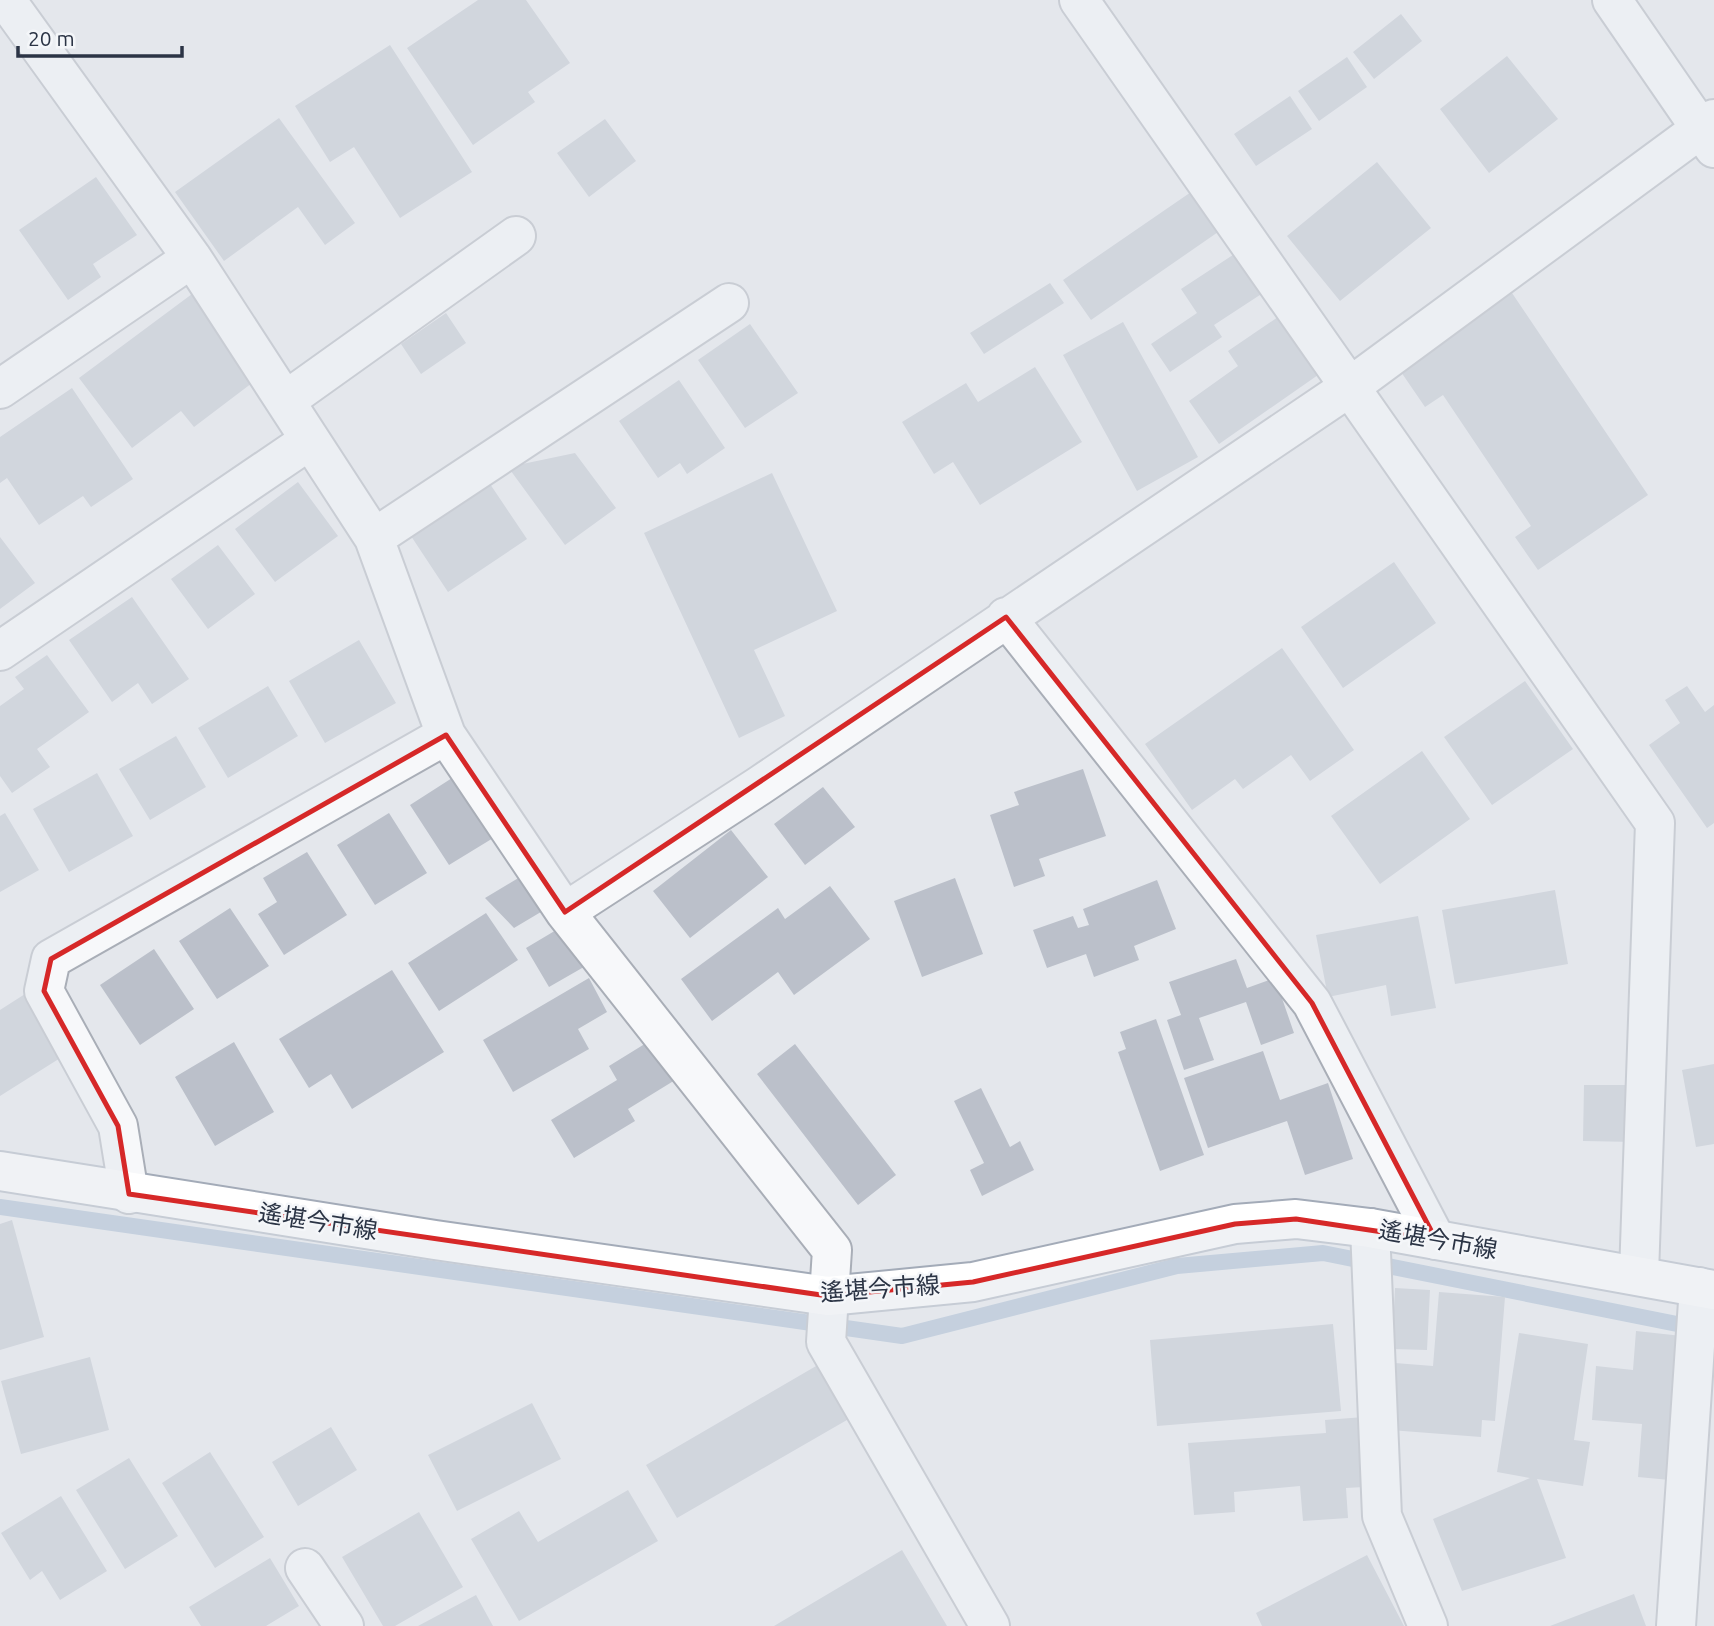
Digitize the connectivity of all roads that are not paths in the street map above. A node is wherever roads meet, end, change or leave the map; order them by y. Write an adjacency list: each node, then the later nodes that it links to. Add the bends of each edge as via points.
1 (6, 0): 6 (street)
2 (1079, 0): 8 (street)
3 (1612, 0): 4 (street)
4 (1710, 132): 8 (street)
5 (516, 236): 10 (street)
6 (192, 258): 9 (street); 10 (street)
7 (729, 303): 12 (street)
8 (1351, 386): 13 (street); 21 (street, via 1655,823)
9 (0, 389)
10 (285, 401): 11 (street)
11 (310, 440): 12 (street); 14 (street)
12 (374, 538): 15 (street)
13 (1006, 617): 16 (street); 20 (street, via 1312,1003)
14 (0, 651)
15 (446, 736): 16 (street); 18 (street, via 51,959 44,991 118,1126)
16 (565, 912): 23 (street, via 832,1250)
17 (0, 1171): 18 (main road, 遙堪今市線)
18 (129, 1194): 23 (main road, 遙堪今市線)
19 (1370, 1228): 20 (main road, 遙堪今市線); 23 (main road, 遙堪今市線, via 1296,1219 1236,1224 973,1282); 27 (street, via 1382,1516)
20 (1436, 1240): 21 (main road, 遙堪今市線)
21 (1639, 1274): 22 (main road, 遙堪今市線)
22 (1707, 1288): 28 (street)
23 (828, 1296): 26 (street, via 826,1342)
24 (305, 1568): 25 (street)
25 (344, 1626)
26 (990, 1626)
27 (1428, 1626)
28 (1676, 1626)

